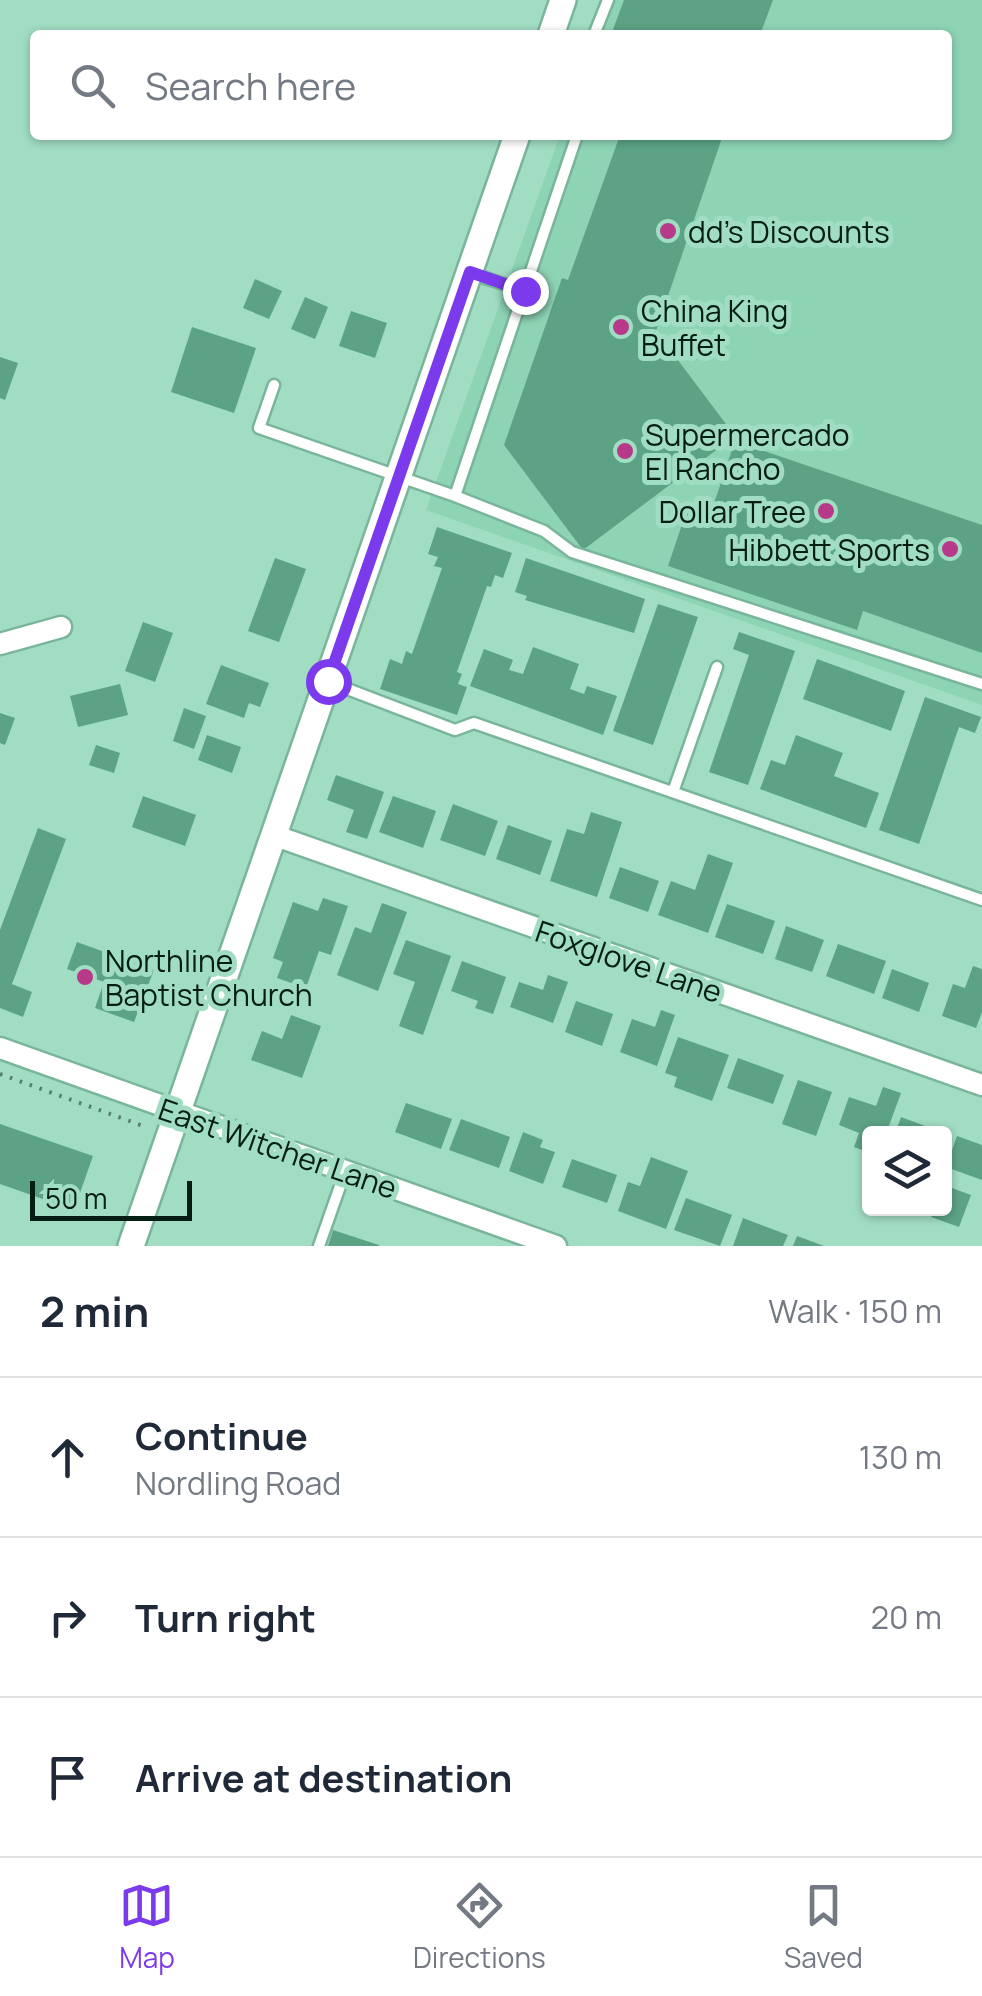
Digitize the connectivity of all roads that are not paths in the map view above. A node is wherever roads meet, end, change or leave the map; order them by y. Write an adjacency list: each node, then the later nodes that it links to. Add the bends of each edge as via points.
1 (562, 0): 3 (street)
2 (608, 0): 4 (lane)
3 (553, 30)
4 (596, 30)
5 (515, 140): 7 (street)
6 (575, 140): 8 (lane)
7 (470, 272): 8 (lane); 10 (street)
8 (525, 291): 11 (lane)
9 (274, 384): 10 (lane, via 259,428)
10 (400, 477): 11 (lane); 15 (street)
11 (454, 496): 16 (lane, via 544,531 572,552)
12 (61, 627): 13 (street)
13 (0, 644)
14 (717, 667): 17 (lane)
15 (328, 681): 17 (lane, via 455,730 474,724); 18 (street)
16 (982, 684)
17 (673, 792): 19 (lane)
18 (276, 836): 21 (street, Foxglove Lane); 22 (street)
19 (982, 900)
20 (0, 1048): 22 (street, East Witcher Lane)
21 (982, 1085)
22 (177, 1114): 23 (street, East Witcher Lane); 24 (street)
23 (346, 1172): 25 (lane); 26 (street, East Witcher Lane)
24 (131, 1246)
25 (319, 1246)
26 (556, 1246)

